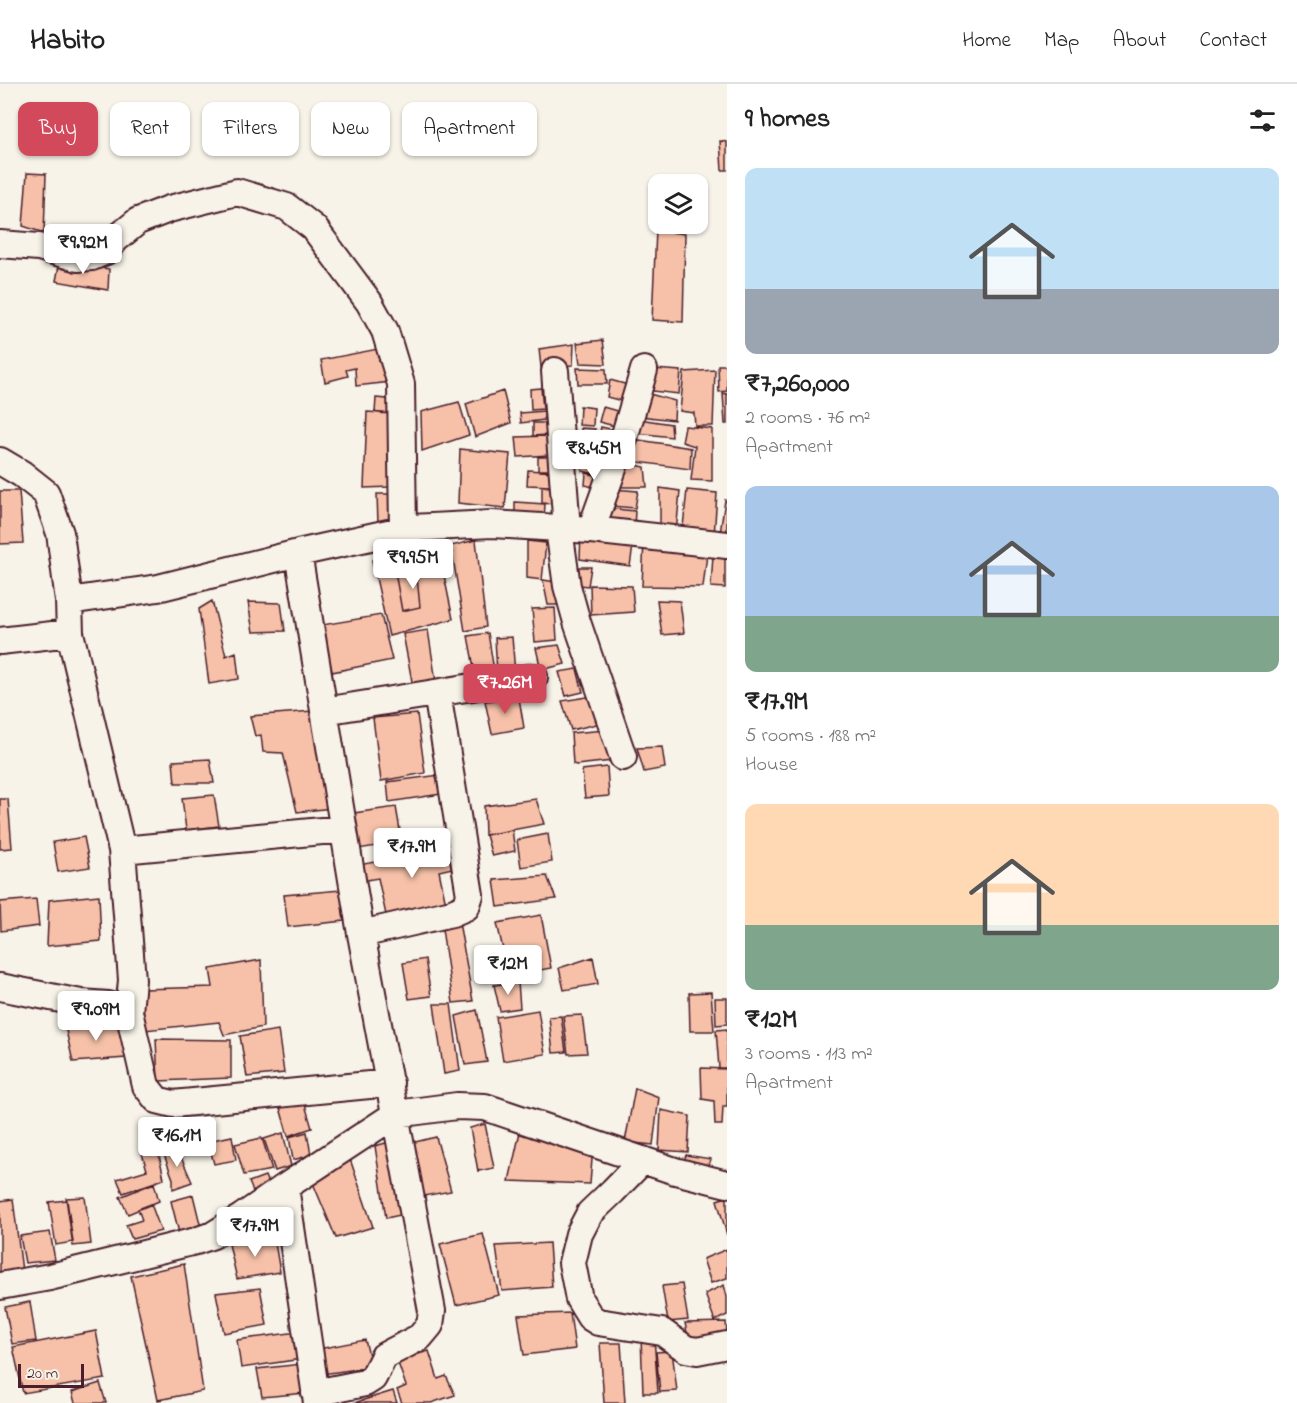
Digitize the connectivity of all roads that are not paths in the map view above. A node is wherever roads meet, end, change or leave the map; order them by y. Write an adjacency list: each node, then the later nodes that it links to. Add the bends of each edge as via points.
1 (0, 244): 6 (street, via 92,257 106,251 138,221 169,209 237,192 288,207 314,228 369,302 385,331 401,384)
2 (644, 370): 5 (street, via 624,438)
3 (555, 371): 5 (street)
4 (0, 461): 9 (street, via 46,493 60,532)
5 (572, 529): 6 (street, via 492,524); 7 (street); 15 (street, via 567,586)
6 (403, 530): 8 (street)
7 (727, 545)
8 (298, 553): 9 (street, via 158,588); 14 (street)
9 (69, 601): 10 (street)
10 (70, 633): 11 (street); 17 (street)
11 (0, 641)
12 (534, 677): 13 (street)
13 (437, 693): 14 (street); 18 (street, via 470,895 466,907 452,913)
14 (324, 711): 16 (street)
15 (623, 757)
16 (343, 829): 17 (street); 18 (street)
17 (122, 850): 20 (street, via 132,980)
18 (361, 934): 21 (street)
19 (0, 987): 20 (street)
20 (129, 1012): 21 (street, via 146,1086 157,1100 173,1104)
21 (390, 1083): 22 (street)
22 (396, 1114): 23 (street, via 457,1106 485,1107); 25 (street); 28 (street, via 432,1311 430,1325 420,1336 384,1356 373,1378)
23 (643, 1160): 24 (street); 27 (street, via 590,1213 579,1234 572,1263 579,1299 598,1323 662,1332 686,1349 697,1351)
24 (727, 1184)
25 (285, 1187): 26 (street, via 242,1218 196,1241); 28 (street)
26 (0, 1286)
27 (727, 1345)
28 (316, 1398)

